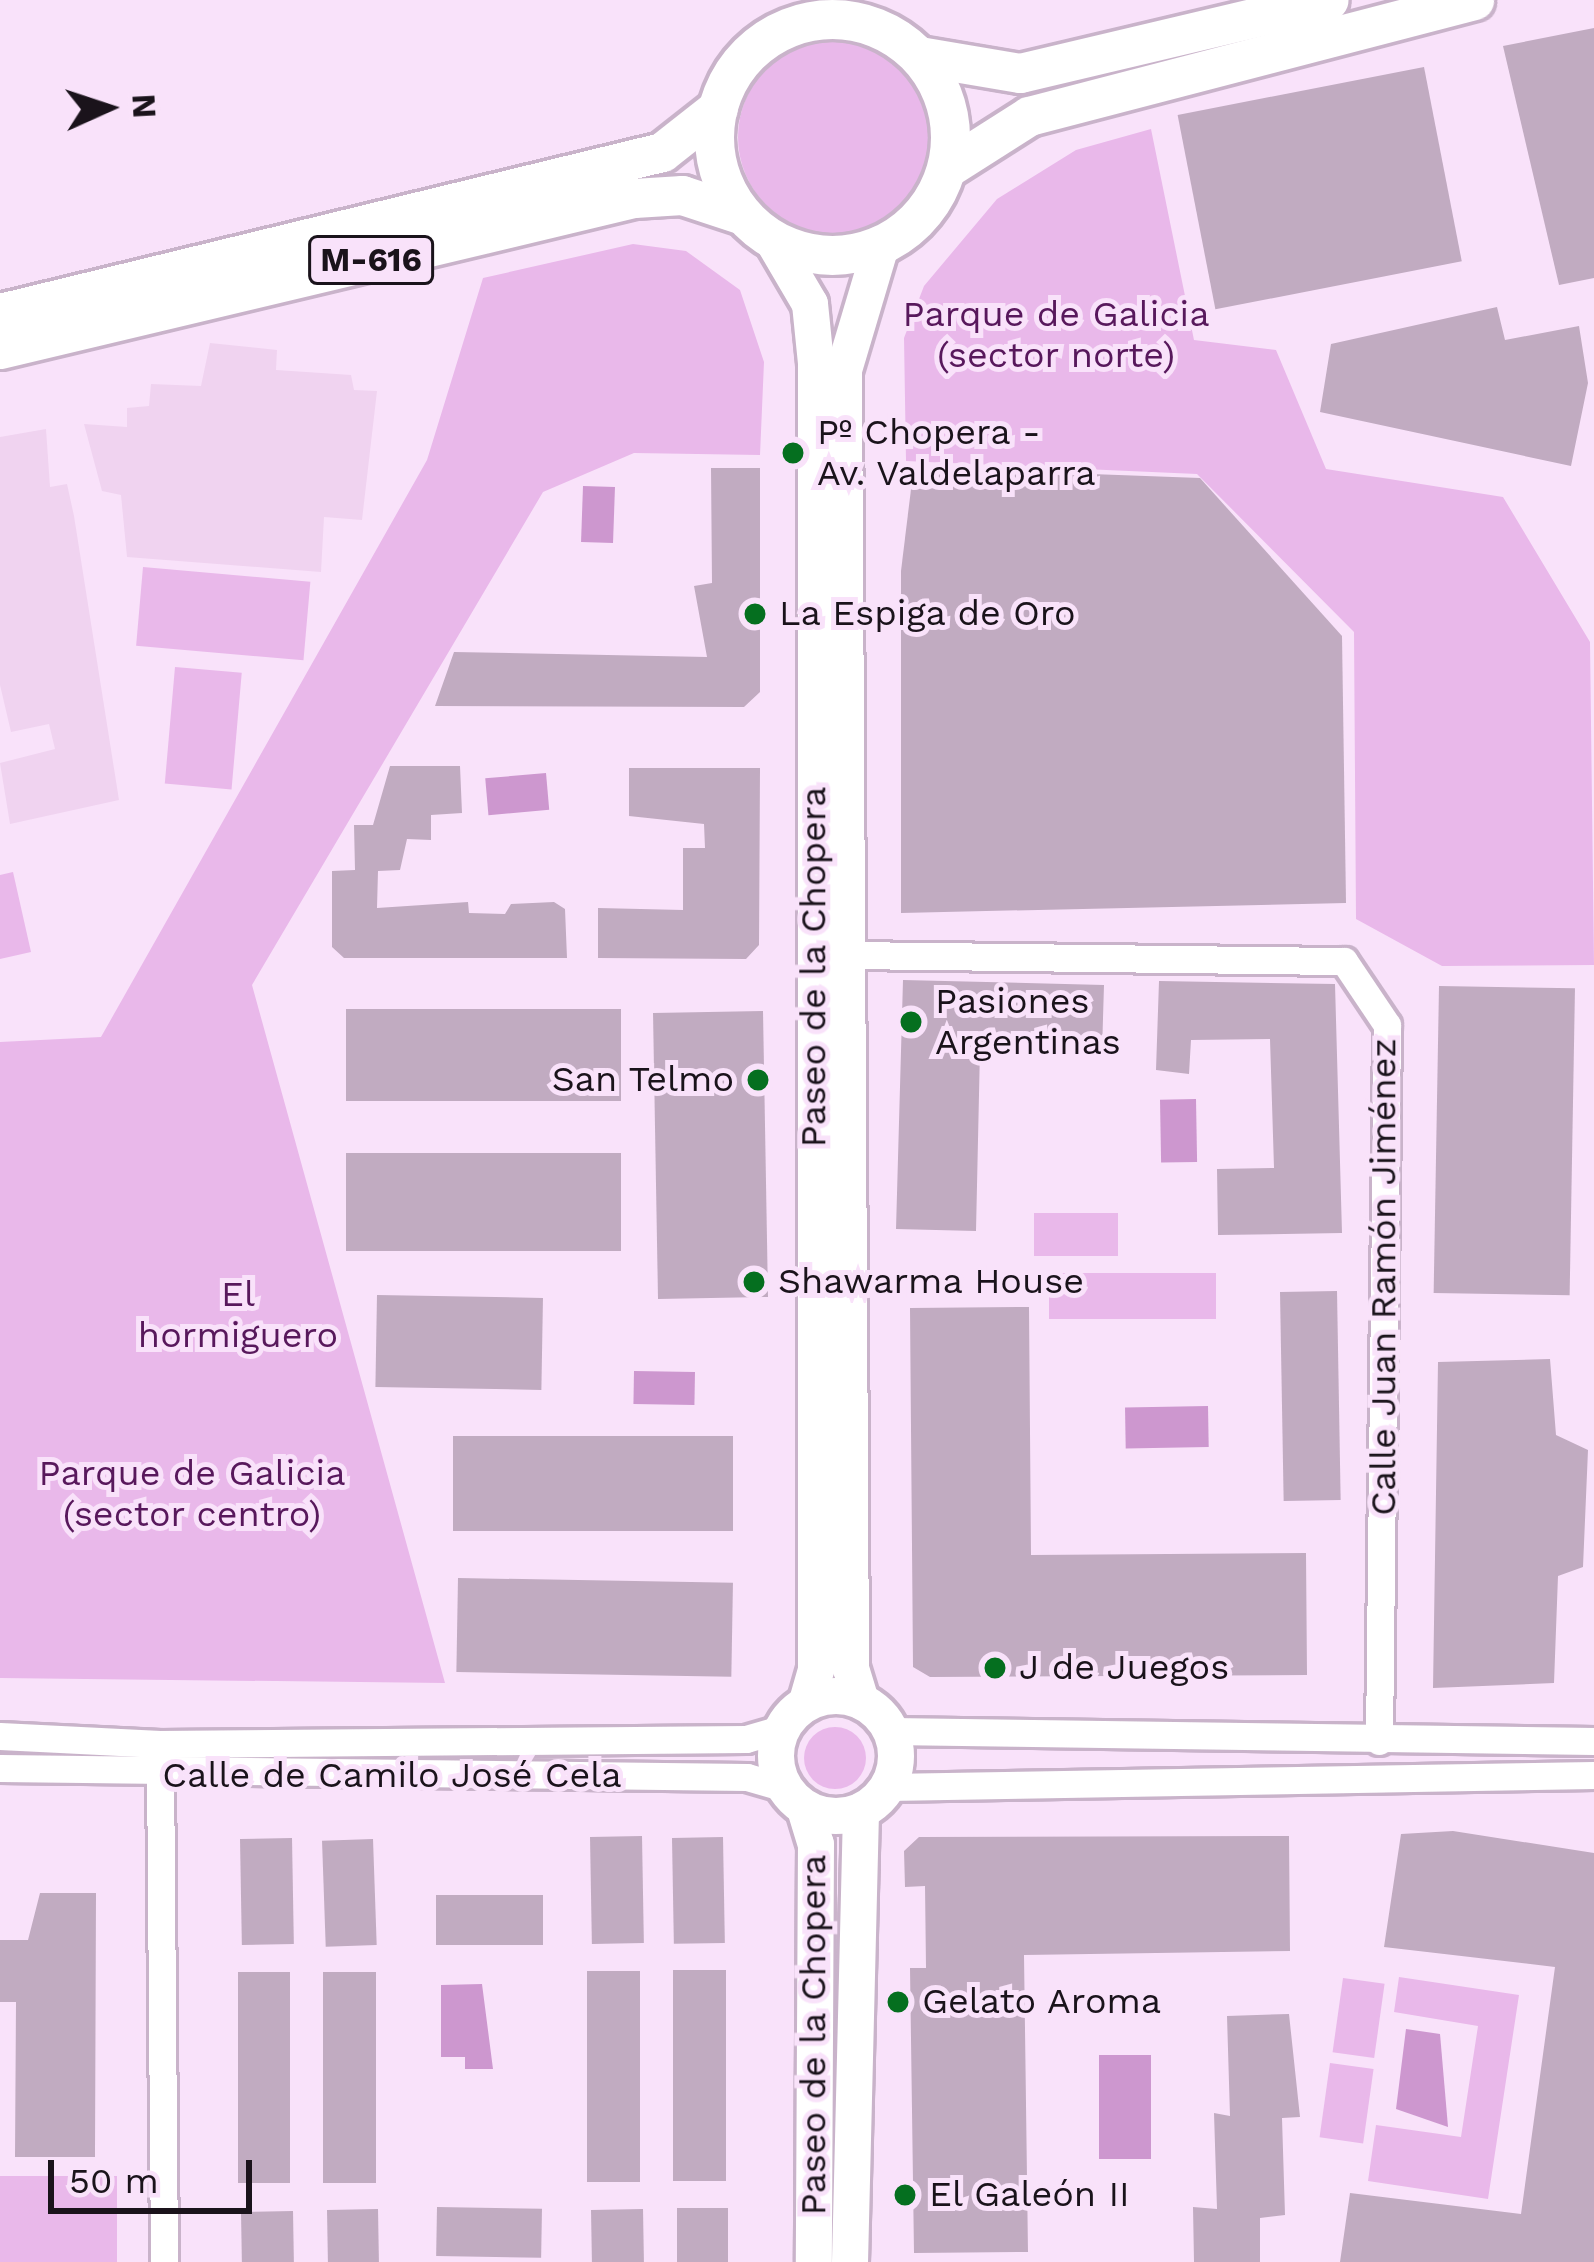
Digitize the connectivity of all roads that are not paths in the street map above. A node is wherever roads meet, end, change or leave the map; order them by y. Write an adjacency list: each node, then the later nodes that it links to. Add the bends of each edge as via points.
1 (1328, 0): 3 (highway, M-616, via 1019,73)
2 (1474, 0): 5 (highway, via 1029,116)
3 (920, 56): 4 (highway, M-616, via 891,34 822,19 755,46); 5 (highway, via 951,129)
4 (718, 108): 6 (highway, M-616, via 714,146); 9 (highway, M-616, via 662,152)
5 (947, 168): 8 (highway, via 910,227)
6 (742, 215): 7 (highway, M-616); 10 (highway, M-616, via 682,195 634,198)
7 (773, 241): 8 (highway, M-616, via 808,254); 13 (main road, Paseo de la Chopera, via 810,304 817,363 816,1670)
8 (881, 246): 11 (main road, Paseo de la Chopera, via 844,370)
9 (0, 313)
10 (0, 349)
11 (848, 955): 12 (main road, Paseo de la Chopera, via 851,1669); 17 (street, Calle Juan Ramón Jiménez, via 1344,961 1387,1024)
12 (861, 1701): 13 (main road); 15 (main road)
13 (807, 1702): 14 (main road)
14 (781, 1730): 19 (street, Calle de Camilo José Cela, via 746,1739); 23 (main road)
15 (891, 1731): 17 (street); 24 (main road)
16 (0, 1736): 19 (street, Calle de Camilo José Cela)
17 (1379, 1741): 18 (street)
18 (1594, 1741)
19 (160, 1744): 22 (street)
20 (0, 1768): 22 (street, Calle de Camilo José Cela)
21 (1594, 1775): 24 (street)
22 (160, 1777): 23 (street, Calle de Camilo José Cela, via 747,1777); 25 (street)
23 (794, 1798): 24 (main road); 26 (main road, Paseo de la Chopera, via 816,1844)
24 (874, 1799): 27 (main road, Paseo de la Chopera)
25 (164, 2262)
26 (814, 2262)
27 (850, 2262)

